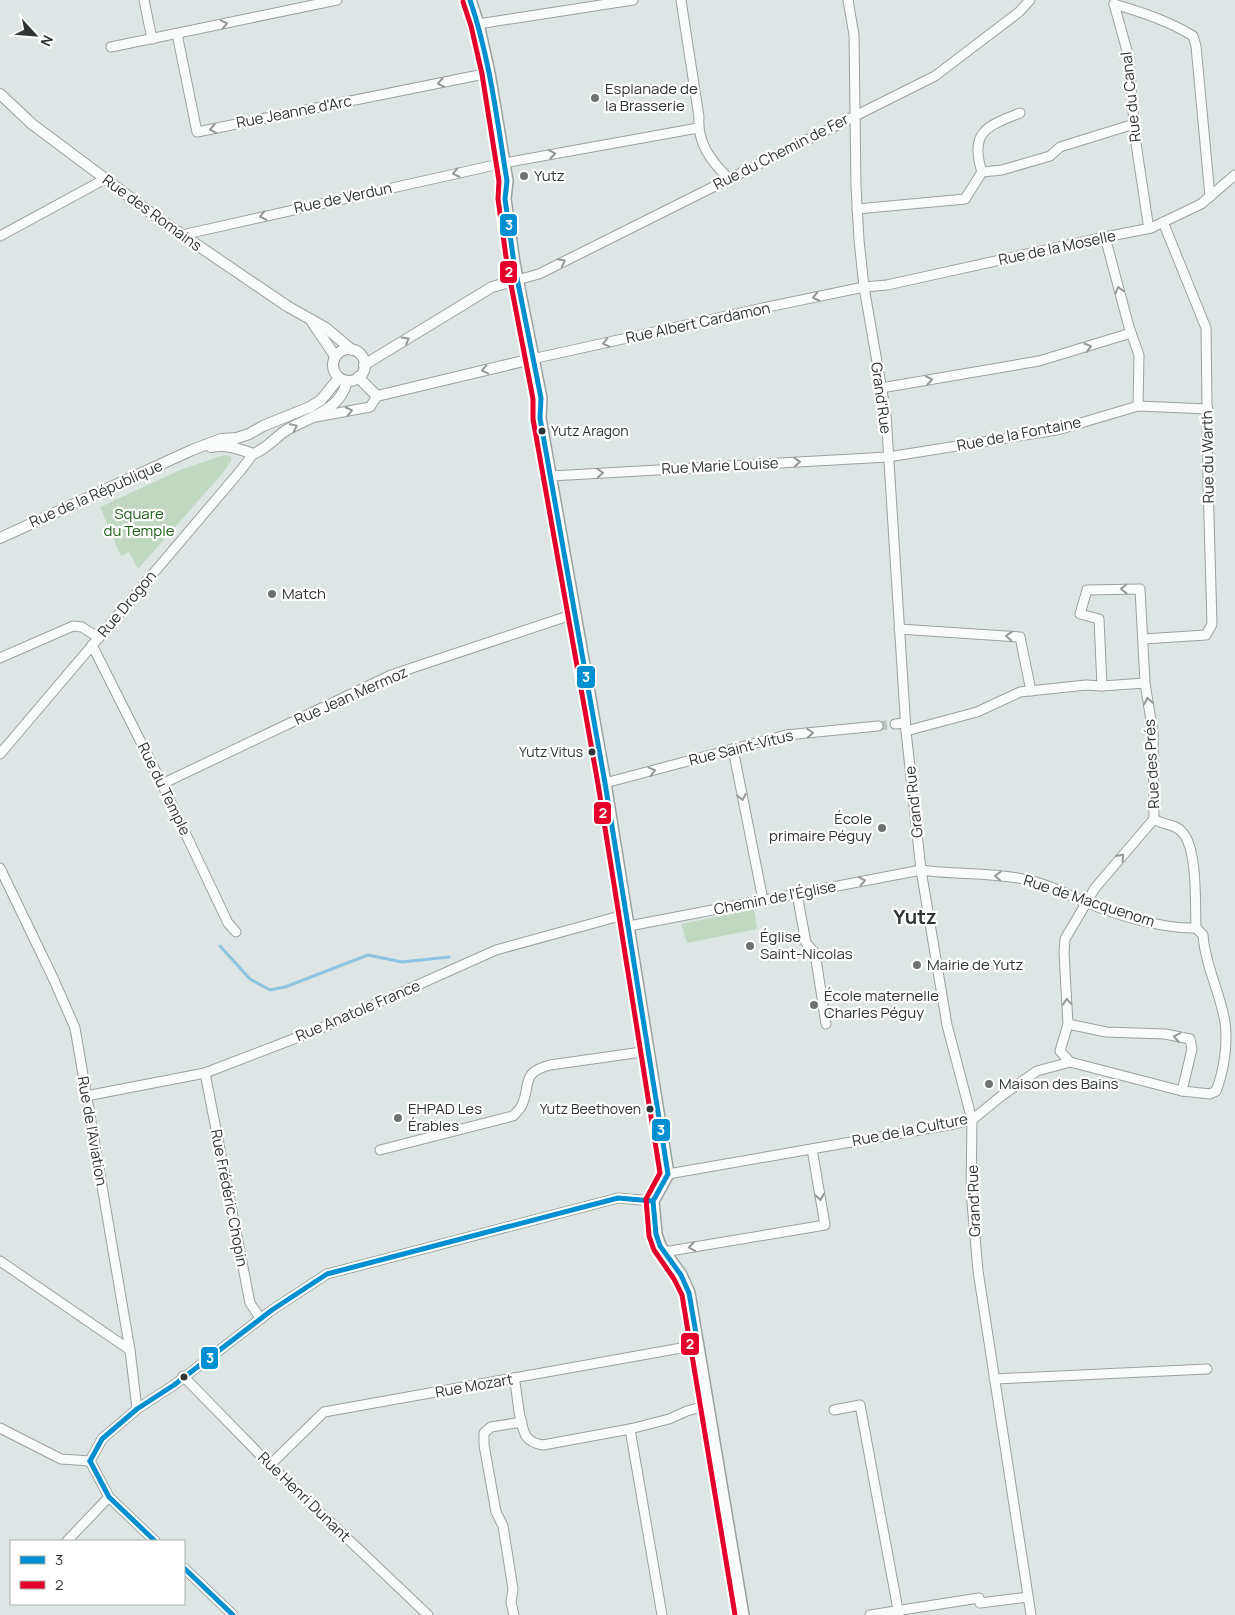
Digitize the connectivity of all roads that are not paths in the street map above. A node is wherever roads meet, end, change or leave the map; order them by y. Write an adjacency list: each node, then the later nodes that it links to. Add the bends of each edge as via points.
1 (144, 0): 10 (street)
2 (337, 0): 9 (street, one-way to 2)
3 (470, 0): 8 (main road)
4 (634, 0): 8 (street)
5 (681, 0): 17 (street)
6 (848, 0): 15 (street, Grand'Rue, via 854,35)
7 (1030, 0): 15 (street, Rue du Chemin de Fer, via 935,76)
8 (478, 24): 12 (main road)
9 (177, 34): 10 (street); 12 (street, Rue Jeanne d'Arc, one-way to 9, via 197,132)
10 (152, 39): 11 (street)
11 (111, 47)
12 (489, 73): 18 (main road)
13 (0, 94): 21 (street, Rue des Romains, via 32,124)
14 (1020, 113): 19 (street, via 992,124 980,136 977,156)
15 (854, 116): 22 (street, Rue du Chemin de Fer); 24 (street, Grand'Rue)
16 (1134, 124): 19 (street, via 1060,147 1050,156 1002,170); 23 (street, Rue du Canal, via 1129,58 1114,4 1193,36); 26 (street, Rue du Canal)
17 (698, 128): 18 (street, one-way to 17); 22 (street, via 707,153)
18 (504, 163): 27 (street, Rue de Verdun, one-way to 27); 30 (main road, via 505,199)
19 (982, 172): 24 (street, via 965,199)
20 (1235, 175): 23 (street, Rue de la Moselle)
21 (105, 179): 27 (street, Rue des Romains); 28 (street)
22 (729, 179): 30 (street, Rue du Chemin de Fer, one-way to 22, via 539,274)
23 (1210, 197): 25 (street, Rue de la Moselle)
24 (857, 210): 31 (street, Grand'Rue)
25 (1163, 222): 26 (street, Rue de la Moselle); 43 (street, Rue du Warth, via 1206,328)
26 (1151, 228): 29 (street, Rue de la Moselle)
27 (182, 235): 32 (street, Rue des Romains)
28 (0, 236)
29 (1106, 237): 31 (street, Rue de la Moselle, via 887,285); 33 (street, one-way to 29)
30 (517, 280): 36 (main road); 37 (street, one-way to 30, via 492,287)
31 (864, 287): 36 (street, Rue Albert Cardamon, one-way to 36); 40 (street, Grand'Rue)
32 (312, 321): 34 (street, Rue des Romains, via 326,328); 35 (street, Rue des Romains)
33 (1131, 334): 40 (street, one-way to 33, via 1040,361); 42 (street, via 1138,355)
34 (352, 350): 35 (street, via 343,350); 37 (street, via 362,357)
35 (335, 356): 39 (street, via 333,368)
36 (532, 359): 41 (street, one-way to 41); 49 (main road, via 541,398 540,418)
37 (364, 365): 38 (street)
38 (358, 377): 39 (street); 41 (street)
39 (343, 379): 44 (street, via 345,390); 45 (street, Rue de la République, via 321,400)
40 (881, 388): 48 (street, Grand'Rue)
41 (377, 396): 44 (street, one-way to 41, via 370,407)
42 (1138, 406): 43 (street, Rue de la Fontaine); 48 (street, Rue de la Fontaine, via 1057,430)
43 (1208, 409): 54 (street, Rue du Warth, via 1212,624 1206,635)
44 (315, 417): 47 (street, one-way to 44, via 258,452 290,428)
45 (248, 434): 46 (street, Rue de la République, via 221,439); 47 (street, via 244,442)
46 (192, 450): 47 (street, Rue de la République, via 222,445); 50 (street, Rue de la République)
47 (248, 451): 53 (street, Rue Drogon, via 241,470)
48 (888, 457): 49 (street, Rue Marie Louise, one-way to 48); 52 (street, Grand'Rue)
49 (551, 476): 51 (main road)
50 (0, 538)
51 (574, 614): 65 (main road); 66 (street, Rue Jean Mermoz, via 391,675)
52 (899, 629): 59 (street, one-way to 52, via 1020,637); 62 (street, Grand'Rue)
53 (99, 638): 55 (street, Rue Drogon); 56 (street, via 82,627 72,626)
54 (1143, 639): 57 (street, Rue des Prés); 58 (street, Rue des Prés, one-way to 58, via 1140,589 1086,590 1080,614 1099,619)
55 (92, 645): 64 (street, Rue Drogon); 66 (street, Rue du Temple)
56 (0, 658)
57 (1145, 683): 58 (street); 67 (street, Rue des Prés, one-way to 57, via 1153,733)
58 (1102, 686): 59 (street)
59 (1031, 691): 62 (street, via 1020,692 977,712)
60 (895, 724): 62 (street)
61 (878, 726): 63 (street, Rue Saint-Vitus, one-way to 61, via 786,735)
62 (906, 727): 69 (street, Grand'Rue)
63 (733, 749): 65 (street, Rue Saint-Vitus, one-way to 63); 71 (street, one-way to 71)
64 (0, 754)
65 (605, 783): 73 (main road)
66 (162, 784): 75 (street, Rue du Temple, via 228,923)
67 (1154, 819): 72 (street, one-way to 67); 76 (street, Rue des Prés, via 1183,832 1190,845)
68 (0, 868): 84 (street, Rue de l'Aviation, via 75,1028)
69 (921, 870): 70 (street, Chemin de l'Église, one-way to 69); 72 (street, Rue de Macquenom, one-way to 69, via 1029,880); 85 (street, Grand'Rue, via 947,1025)
70 (797, 894): 71 (street, Chemin de l'Église); 77 (street, via 806,943 815,953)
71 (762, 900): 74 (street, Chemin de l'Église)
72 (1086, 902): 76 (street, Rue de Macquenom, via 1125,916); 78 (street, one-way to 72, via 1065,939)
73 (627, 914): 74 (main road); 81 (street, Rue Anatole France, via 496,950 317,1030)
74 (628, 926): 79 (main road)
75 (236, 932)
76 (1200, 932): 83 (street, Rue des Prés, via 1225,1023 1226,1042)
77 (826, 1024)
78 (1068, 1024): 80 (street, via 1060,1051); 82 (street, one-way to 78, via 1192,1049 1190,1039 1165,1034 1106,1032)
79 (648, 1051): 87 (street, via 538,1068 529,1077 521,1108 513,1116); 88 (main road)
80 (1070, 1062): 82 (street, Rue de la Culture); 85 (street, Rue de la Culture, via 1037,1071)
81 (205, 1073): 84 (street, Rue Anatole France); 92 (street, Rue Frédéric Chopin, via 250,1303)
82 (1182, 1091): 83 (street, Rue de la Culture)
83 (1219, 1093)
84 (86, 1096): 94 (street, Rue de l'Aviation)
85 (972, 1120): 86 (street, Rue de la Culture); 98 (street, Grand'Rue, via 972,1200 978,1271)
86 (812, 1149): 88 (street, Rue de la Culture); 90 (street, one-way to 90, via 825,1225)
87 (380, 1150)
88 (668, 1174): 89 (main road)
89 (653, 1201): 90 (main road, via 656,1234); 92 (street, via 618,1198 327,1274)
90 (664, 1252): 93 (main road, via 681,1275 689,1293)
91 (0, 1261): 94 (street)
92 (261, 1319): 96 (street)
93 (698, 1346): 97 (street, Rue Mozart); 99 (main road)
94 (130, 1350): 100 (street, Rue de l'Aviation)
95 (1207, 1369): 98 (street)
96 (183, 1376): 100 (street); 106 (street, Rue Henri Dunant)
97 (514, 1378): 102 (street); 106 (street, Rue Mozart, via 324,1412)
98 (994, 1379): 111 (street, Grand'Rue)
99 (708, 1405): 104 (street); 117 (main road)
100 (137, 1409): 105 (street, via 102,1439)
101 (834, 1410): 112 (street, via 860,1405)
102 (522, 1422): 104 (street, via 526,1437 543,1446); 115 (street, via 491,1427 484,1433 496,1512 503,1526)
103 (0, 1428): 105 (street, via 61,1459)
104 (630, 1429): 116 (street)
105 (90, 1461): 107 (street)
106 (270, 1465): 114 (street, Rue Henri Dunant)
107 (109, 1497): 108 (street); 109 (street)
108 (68, 1540)
109 (154, 1540)
110 (185, 1569): 113 (street)
111 (1028, 1597): 112 (street, via 980,1603 979,1598); 119 (street, Grand'Rue)
112 (898, 1612): 118 (street)
113 (233, 1615)
114 (428, 1615)
115 (514, 1615)
116 (662, 1615)
117 (743, 1615)
118 (870, 1615)
119 (1030, 1615)

